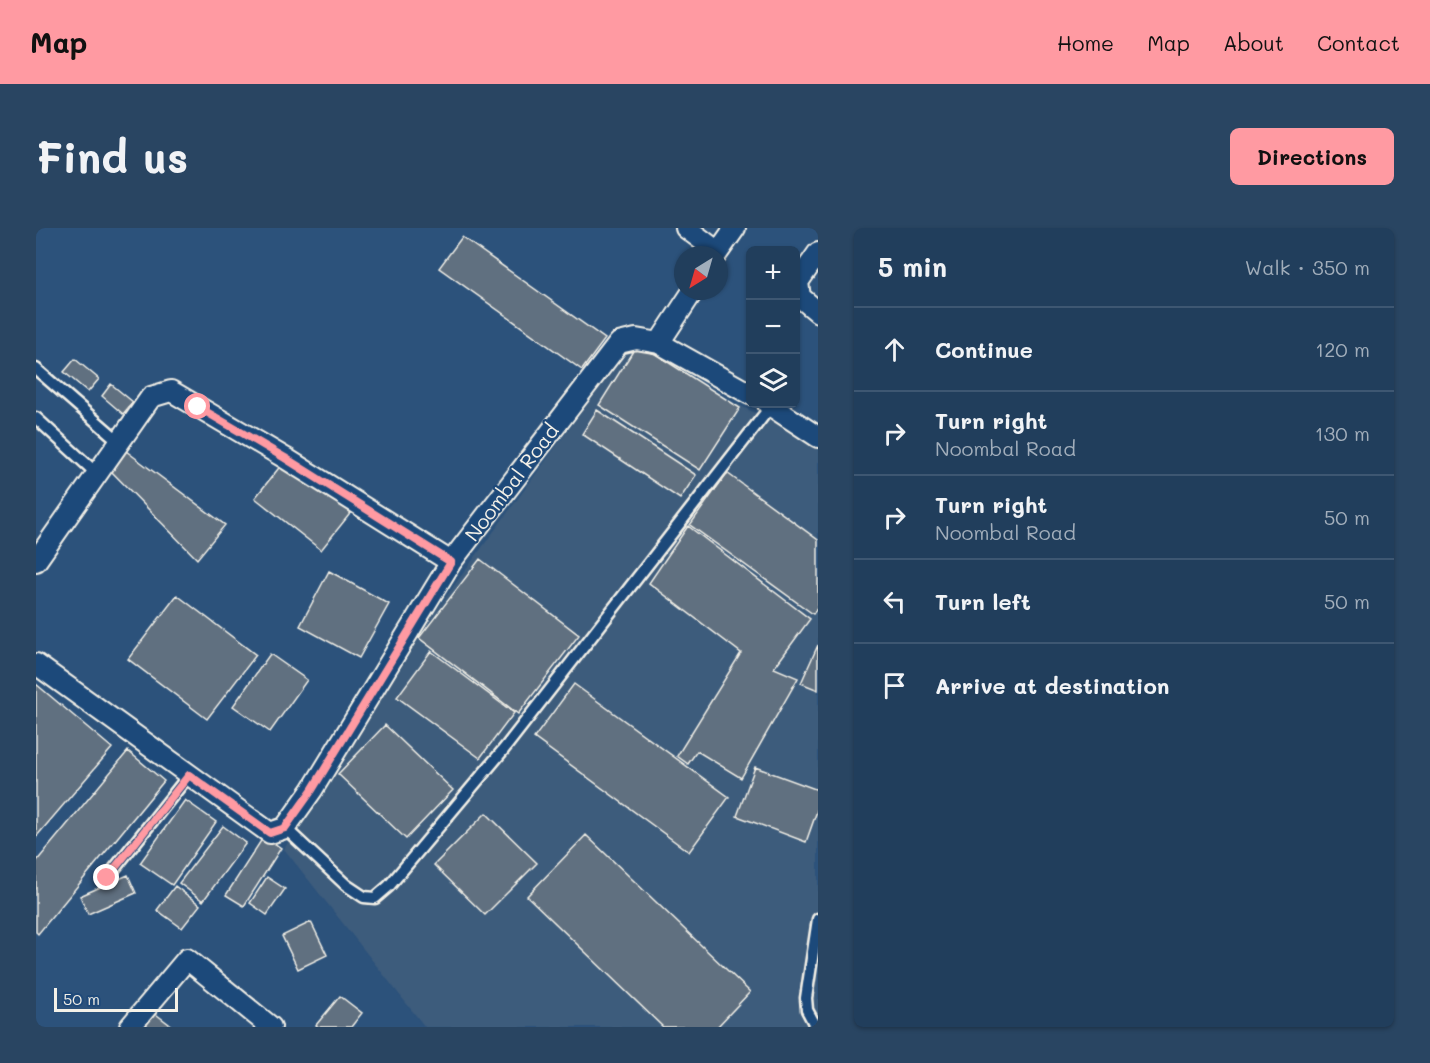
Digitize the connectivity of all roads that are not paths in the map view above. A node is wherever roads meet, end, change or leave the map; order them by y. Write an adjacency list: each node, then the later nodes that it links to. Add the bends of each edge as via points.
1 (686, 228): 3 (street)
2 (735, 228): 4 (street)
3 (707, 246)
4 (723, 246)
5 (818, 253): 7 (street, via 798,282 800,297)
6 (687, 300): 8 (street)
7 (818, 312)
8 (659, 343): 10 (street, Noombal Road); 18 (street, Noombal Road, via 636,339 619,343)
9 (36, 369): 15 (lane)
10 (746, 392)
11 (768, 408): 21 (lane, via 504,749 389,886 375,898 364,897)
12 (774, 408): 14 (street)
13 (36, 418): 16 (lane)
14 (818, 437)
15 (120, 442): 16 (street); 18 (street, via 151,397 171,391)
16 (96, 473): 17 (street)
17 (36, 561)
18 (451, 562): 21 (street, Noombal Road)
19 (36, 664): 20 (street)
20 (189, 775): 21 (street, via 270,833); 22 (lane)
21 (285, 828)
22 (107, 878)
23 (818, 919): 26 (lane, via 806,998)
24 (130, 1027): 25 (street, via 187,959)
25 (272, 1027)
26 (816, 1027)

